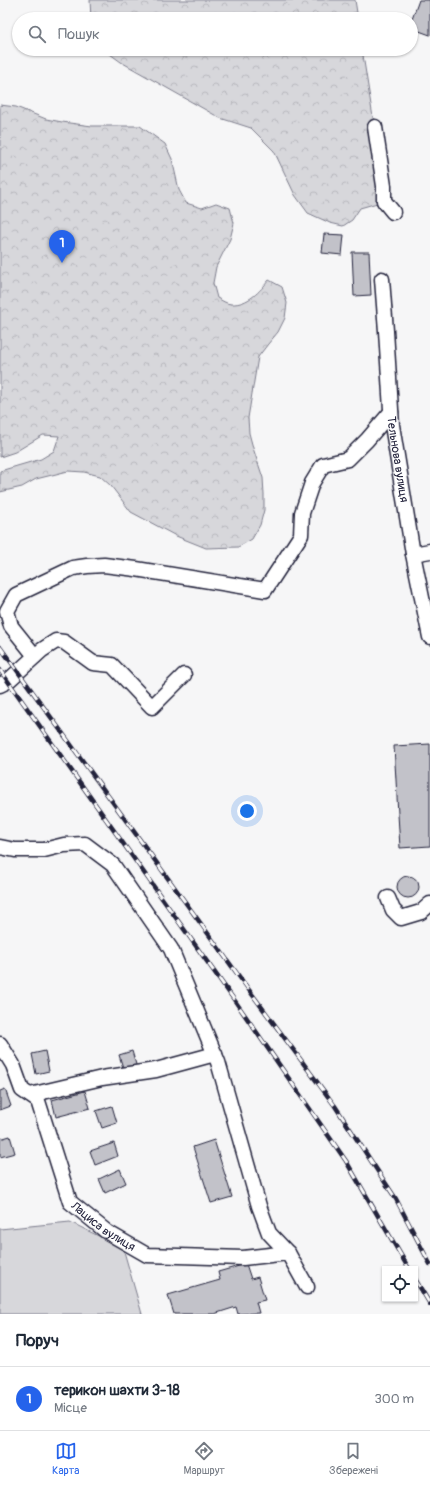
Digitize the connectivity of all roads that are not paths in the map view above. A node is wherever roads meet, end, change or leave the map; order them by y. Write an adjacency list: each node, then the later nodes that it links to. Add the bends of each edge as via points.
1 (375, 127): 2 (street, via 384,201)
2 (393, 212)
3 (382, 279): 4 (street, Тельнова вулиця)
4 (391, 412): 6 (street, Тельнова вулиця); 8 (street, via 348,459 323,464 312,483 302,513 301,535 265,590 104,565 73,568 16,595 6,611 11,626)
5 (430, 551): 6 (street)
6 (413, 554): 7 (street, Тельнова вулиця)
7 (430, 637)
8 (35, 656): 9 (street, via 56,640 64,642 93,663 112,665 152,708); 10 (street, via 18,673)
9 (184, 675)
10 (0, 685)
11 (0, 847): 15 (street, via 44,850 64,845 85,844 113,864 171,949)
12 (388, 898): 13 (street, via 393,910 401,918 421,912)
13 (430, 904)
14 (0, 1044): 16 (street, Лациса вулиця)
15 (215, 1054): 17 (street, via 156,1070 102,1078); 18 (street, via 259,1206 269,1233)
16 (6, 1066): 17 (street, Лациса вулиця, via 22,1090)
17 (30, 1095): 18 (street, Лациса вулиця, via 38,1101 70,1202 107,1232 147,1255 243,1258)
18 (288, 1252): 19 (street)
19 (307, 1287)

